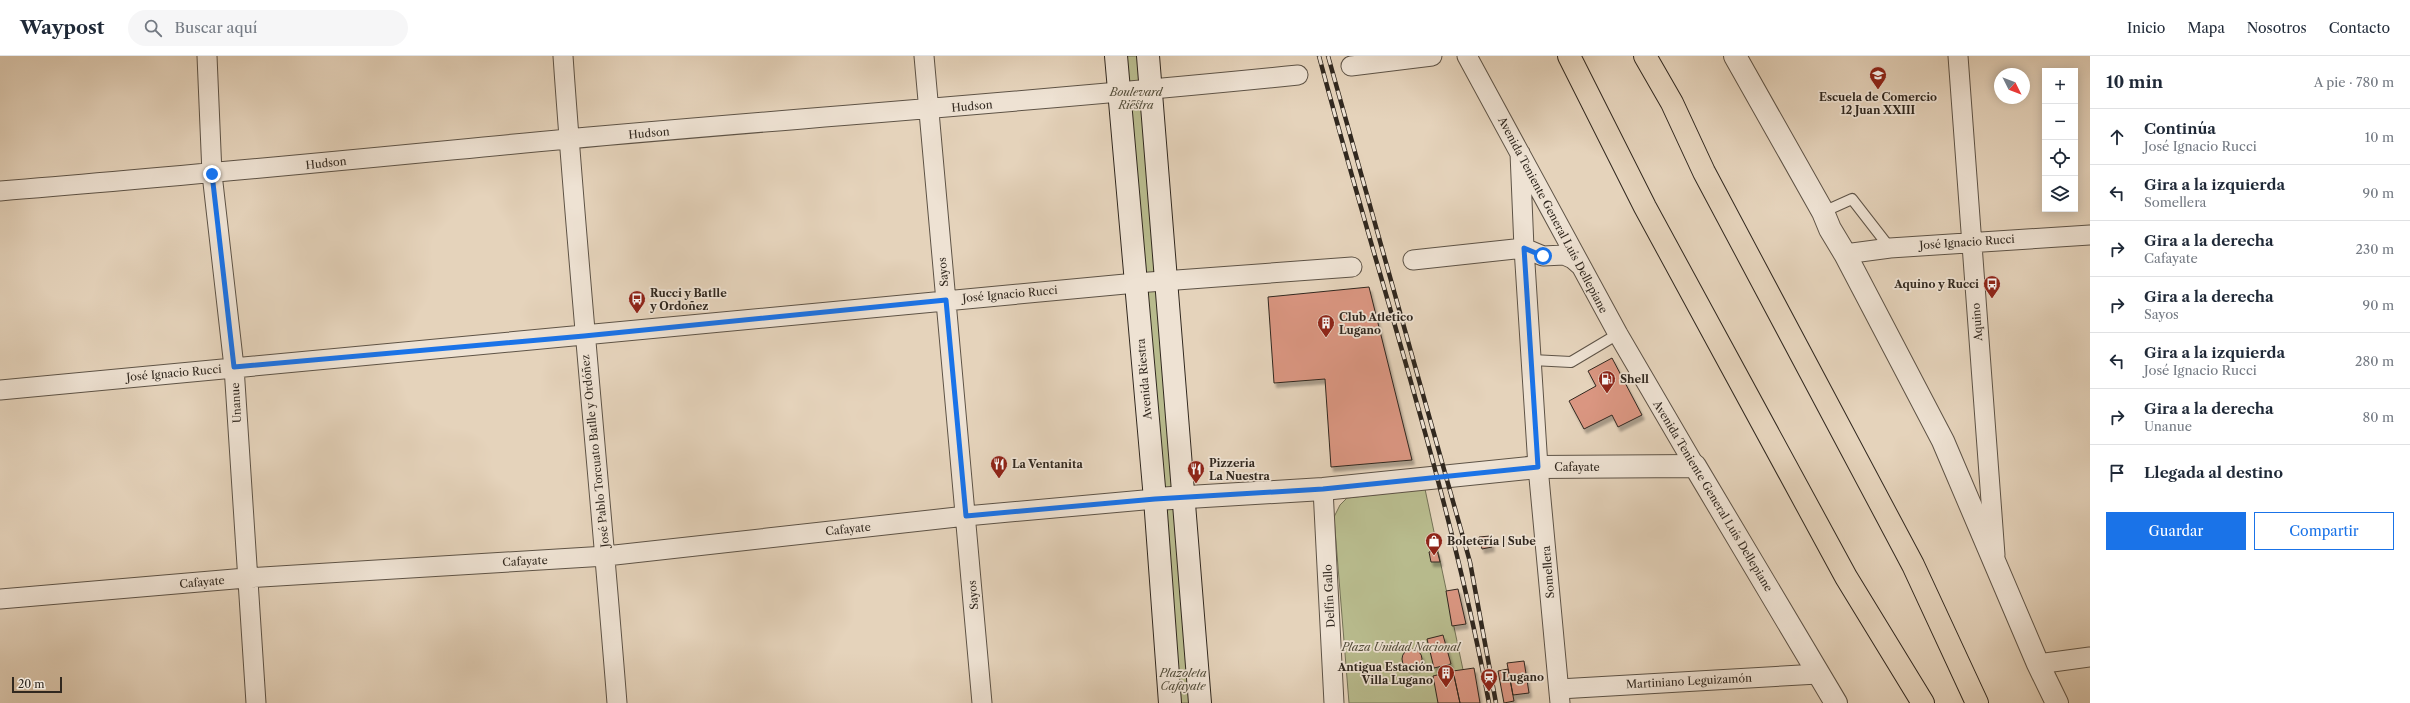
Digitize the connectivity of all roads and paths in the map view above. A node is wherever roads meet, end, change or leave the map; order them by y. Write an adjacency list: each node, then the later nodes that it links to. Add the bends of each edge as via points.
1 (207, 56): 19 (street, Unanue)
2 (563, 56): 17 (street, José Pablo Torcuato Batlle y Ordóñez)
3 (924, 56): 16 (street, Sayos)
4 (1116, 56): 15 (street, Avenida Riestra)
5 (1148, 56): 14 (street)
6 (1432, 56): 12 (street)
7 (1467, 56): 18 (street, Avenida Teniente General Luís Dellepiane)
8 (1569, 56): 59 (highway, via 1645,207 1846,577)
9 (1645, 56): 60 (highway, via 1672,103 1707,179 1913,565)
10 (1735, 56): 21 (street)
11 (1958, 56): 23 (street, Aquino)
12 (1351, 66)
13 (1298, 75): 14 (street, Hudson)
14 (1151, 90): 15 (street, Hudson); 30 (street)
15 (1119, 92): 16 (street, Hudson); 31 (street, Avenida Riestra)
16 (928, 110): 17 (street, Hudson); 32 (street, Sayos)
17 (569, 139): 19 (street, Hudson); 34 (street, José Pablo Torcuato Batlle y Ordóñez)
18 (1520, 153): 24 (street, Somellera); 28 (street, Avenida Teniente General Luís Dellepiane)
19 (212, 174): 20 (street, Hudson); 36 (street, Unanue)
20 (0, 191)
21 (1823, 212): 25 (lane, via 1852,199); 26 (street)
22 (2090, 235): 23 (street, José Ignacio Rucci)
23 (1971, 242): 25 (street, José Ignacio Rucci); 45 (street, Aquino)
24 (1524, 248): 27 (street); 28 (street, via 1543,256 1564,254); 35 (street, Somellera)
25 (1890, 248): 26 (street, José Ignacio Rucci)
26 (1845, 254): 45 (street, via 1943,441)
27 (1413, 260)
28 (1581, 266): 33 (street, Avenida Teniente General Luís Dellepiane)
29 (1352, 267): 30 (street, José Ignacio Rucci)
30 (1167, 280): 31 (street, José Ignacio Rucci); 41 (street)
31 (1136, 283): 32 (street, José Ignacio Rucci); 42 (street, Avenida Riestra)
32 (946, 300): 34 (street, José Ignacio Rucci); 43 (street, Sayos)
33 (1618, 334): 35 (lane, via 1571,362); 38 (street, Avenida Teniente General Luís Dellepiane)
34 (584, 336): 36 (street, José Ignacio Rucci); 44 (street, José Pablo Torcuato Batlle y Ordóñez)
35 (1532, 360): 39 (street, Somellera)
36 (234, 367): 37 (street, José Ignacio Rucci); 46 (street, Unanue)
37 (0, 390)
38 (1695, 466): 39 (street, Cafayate); 50 (street, Avenida Teniente General Luís Dellepiane)
39 (1538, 467): 40 (street, Cafayate); 51 (street, Somellera)
40 (1323, 489): 41 (street, Cafayate); 57 (street, Delfín Gallo)
41 (1184, 497): 42 (street, Cafayate); 56 (street)
42 (1155, 499): 43 (street, Cafayate); 55 (street, Avenida Riestra)
43 (966, 516): 44 (street, Cafayate); 54 (street, Sayos)
44 (606, 556): 46 (street, Cafayate); 53 (street, José Pablo Torcuato Batlle y Ordóñez)
45 (1996, 564): 49 (street)
46 (246, 578): 47 (street, Cafayate); 52 (street, Unanue)
47 (0, 598)
48 (2090, 657): 49 (street)
49 (2038, 664): 61 (street)
50 (1818, 674): 51 (street, Martiniano Leguizamón); 58 (street, Avenida Teniente General Luís Dellepiane)
51 (1560, 696)
52 (256, 703)
53 (617, 703)
54 (982, 703)
55 (1170, 703)
56 (1200, 703)
57 (1334, 703)
58 (1836, 703)
59 (1923, 703)
60 (1977, 703)
61 (2057, 703)

